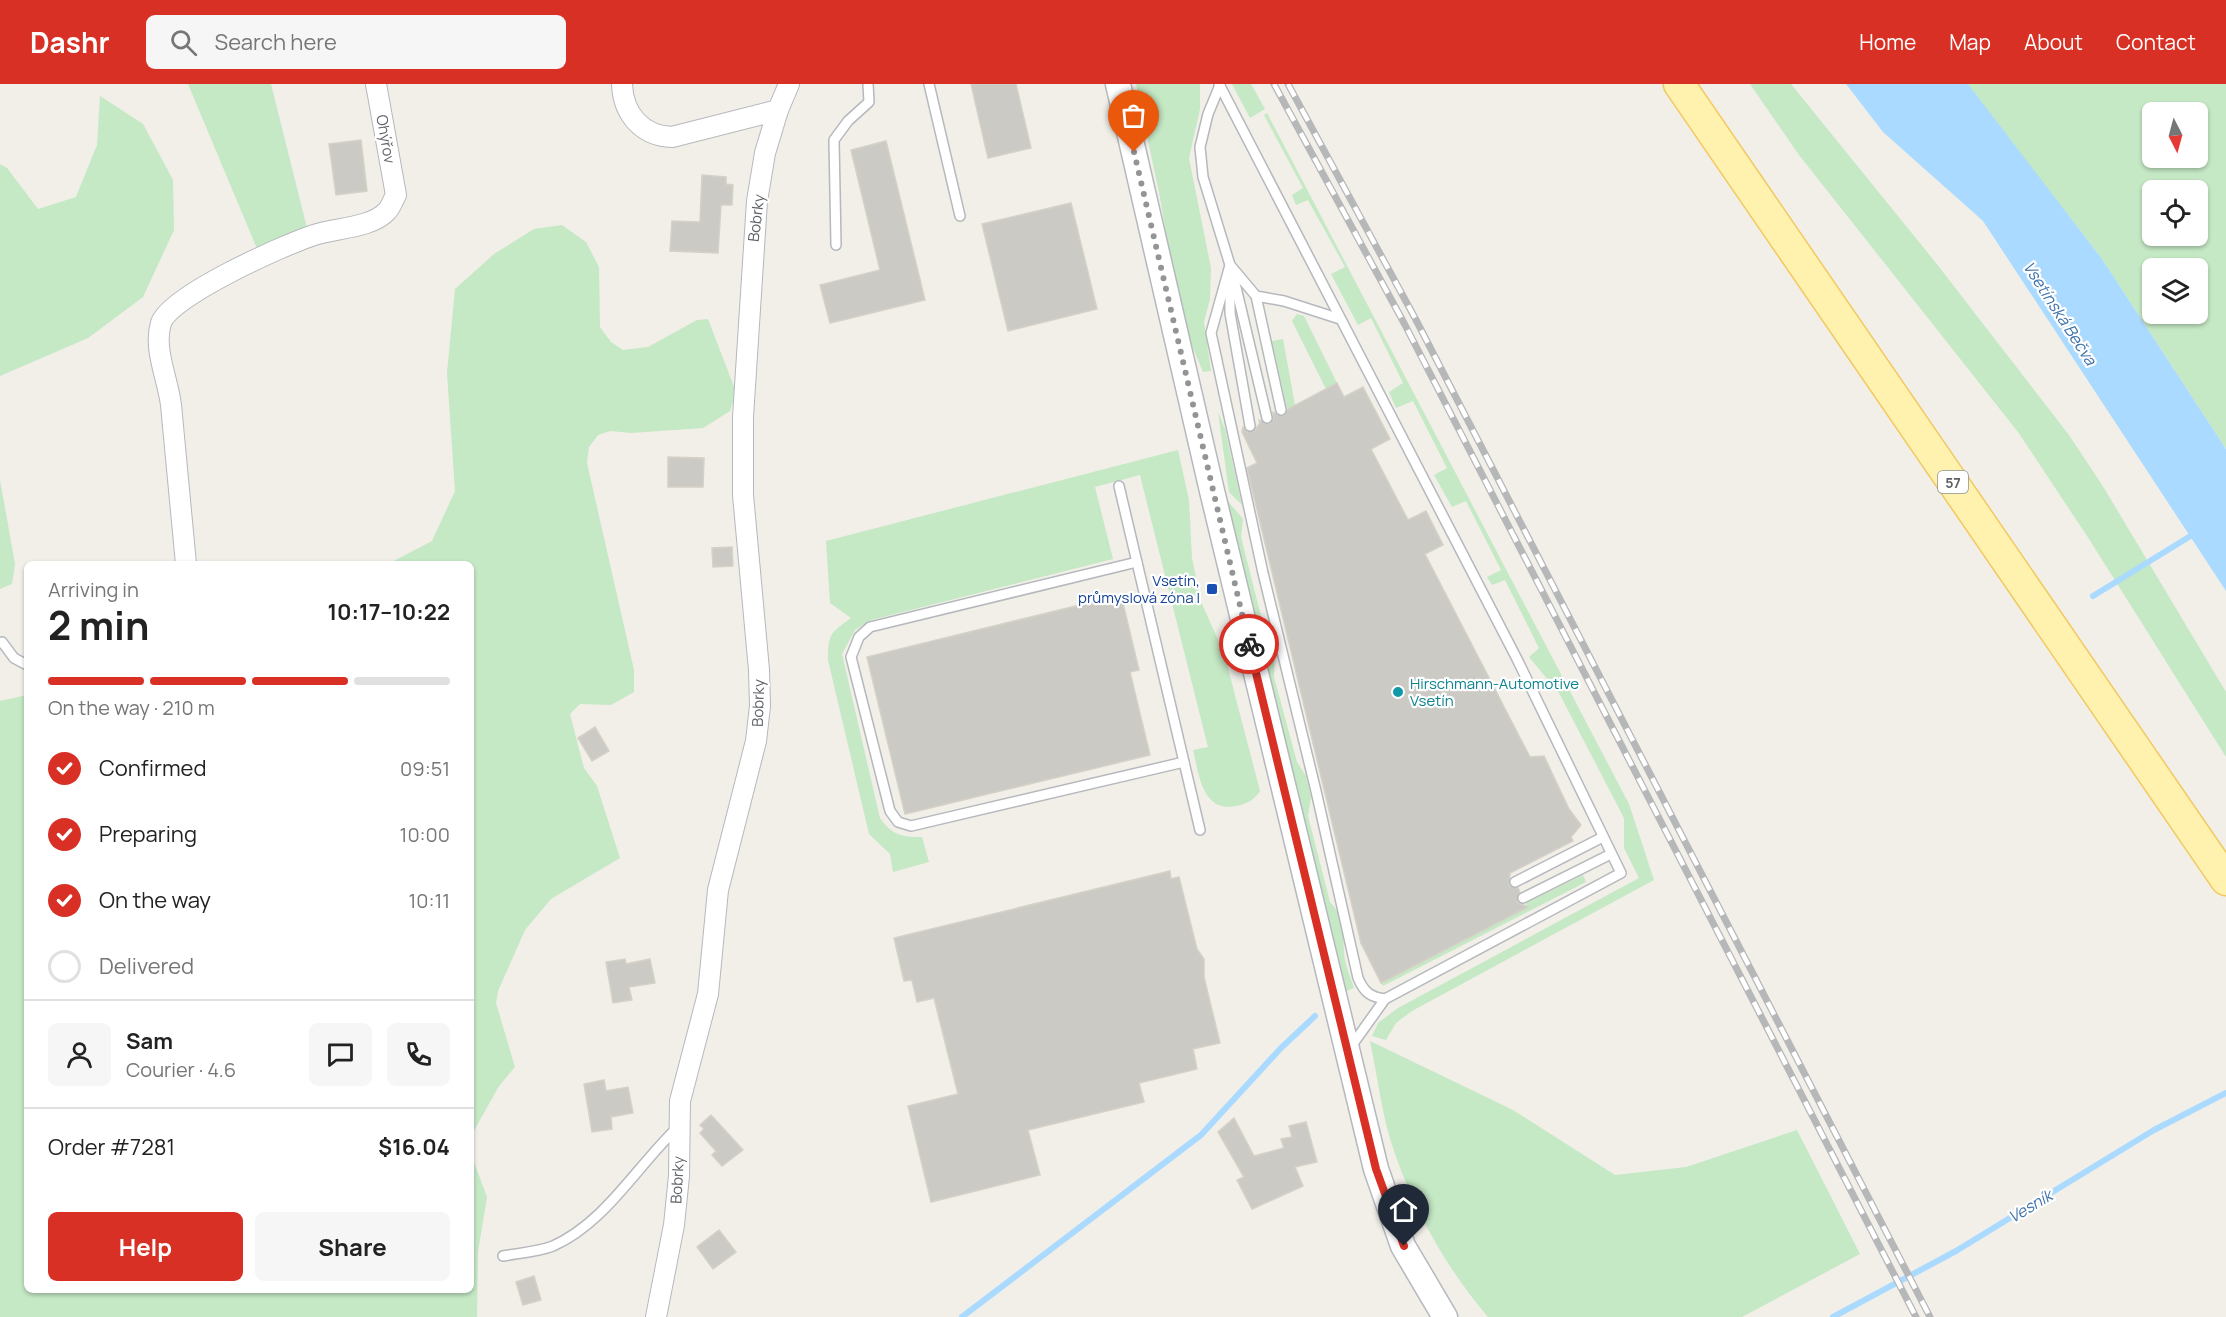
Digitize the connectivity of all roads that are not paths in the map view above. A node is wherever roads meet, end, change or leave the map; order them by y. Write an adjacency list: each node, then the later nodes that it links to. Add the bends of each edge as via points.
1 (376, 84): 19 (street, Ohýřov, via 396,195 387,211 375,220 314,235 233,270 185,300 161,323 159,347 171,402)
2 (622, 84): 9 (street, via 622,96 631,116 658,137 672,137)
3 (789, 84): 9 (street, Bobrky)
4 (868, 84): 11 (lane, via 869,102 834,140)
5 (929, 84): 10 (lane)
6 (1118, 84): 31 (street)
7 (1220, 84): 12 (lane, via 1200,147 1203,177); 14 (lane)
8 (1679, 84): 27 (main road, 57)
9 (778, 110): 32 (street, Bobrky, via 757,201 743,417 743,495 760,706 756,741 718,890 708,994 680,1101)
10 (960, 216)
11 (836, 245)
12 (1230, 265): 13 (lane); 16 (lane); 17 (lane, via 1230,313); 30 (lane, via 1211,333 1213,344 1358,978 1363,990 1374,998)
13 (1256, 296): 14 (lane); 15 (lane)
14 (1340, 319): 25 (lane, via 1517,659)
15 (1281, 410)
16 (1267, 418)
17 (1250, 426)
18 (1119, 486): 20 (lane)
19 (186, 561)
20 (1137, 562): 23 (lane); 23 (lane, via 870,627 860,637 851,657 890,811 898,822 911,826)
21 (2, 642): 22 (lane, via 14,658)
22 (24, 663)
23 (1184, 762): 24 (lane)
24 (1200, 830)
25 (1603, 837): 26 (lane); 28 (lane)
26 (1611, 854): 29 (lane); 30 (lane, via 1621,873)
27 (2226, 880)
28 (1515, 882)
29 (1523, 898)
30 (1385, 999): 31 (lane)
31 (1347, 1052): 35 (street, via 1376,1169 1404,1246)
32 (678, 1126): 33 (lane, via 595,1216 575,1232 552,1246); 34 (street, Bobrky, via 679,1176 674,1225)
33 (503, 1256)
34 (656, 1317)
35 (1444, 1317)

